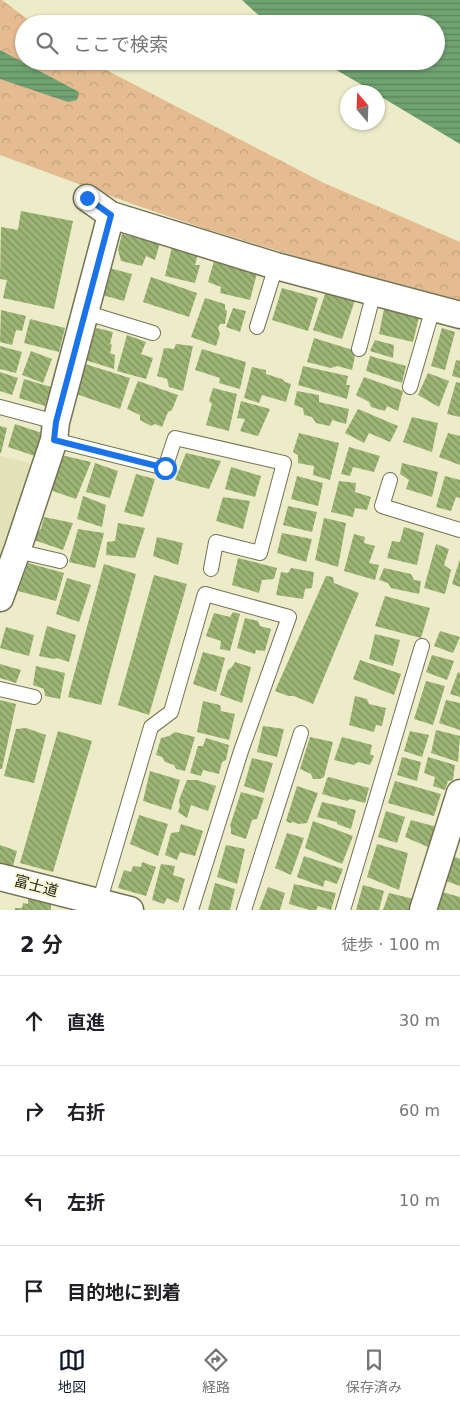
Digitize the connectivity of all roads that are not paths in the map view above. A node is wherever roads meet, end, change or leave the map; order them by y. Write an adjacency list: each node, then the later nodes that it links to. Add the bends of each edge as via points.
1 (87, 198): 2 (street)
2 (111, 215): 3 (street); 6 (street)
3 (276, 266): 4 (street); 8 (lane)
4 (374, 292): 5 (street); 10 (lane)
5 (433, 308): 7 (street); 11 (lane)
6 (84, 312): 9 (lane); 13 (street)
7 (460, 315)
8 (257, 327)
9 (153, 333)
10 (359, 349)
11 (410, 387)
12 (0, 407): 13 (lane)
13 (55, 431): 16 (street); 18 (lane, via 165,468 175,438 284,463 260,553 216,542)
14 (390, 480): 15 (lane, via 382,506)
15 (460, 530)
16 (17, 551): 17 (lane); 19 (street)
17 (60, 562)
18 (211, 569)
19 (0, 598)
20 (422, 646): 31 (lane)
21 (0, 689): 22 (lane)
22 (34, 697)
23 (301, 733): 30 (lane)
24 (460, 793): 32 (street)
25 (0, 877): 26 (street, 富士道)
26 (70, 903): 27 (street, 富士道)
27 (99, 903): 28 (street, 富士道); 29 (lane, via 151,728 171,712 205,594 289,617 241,751)
28 (130, 910)
29 (191, 910)
30 (244, 910)
31 (344, 910)
32 (423, 910)

